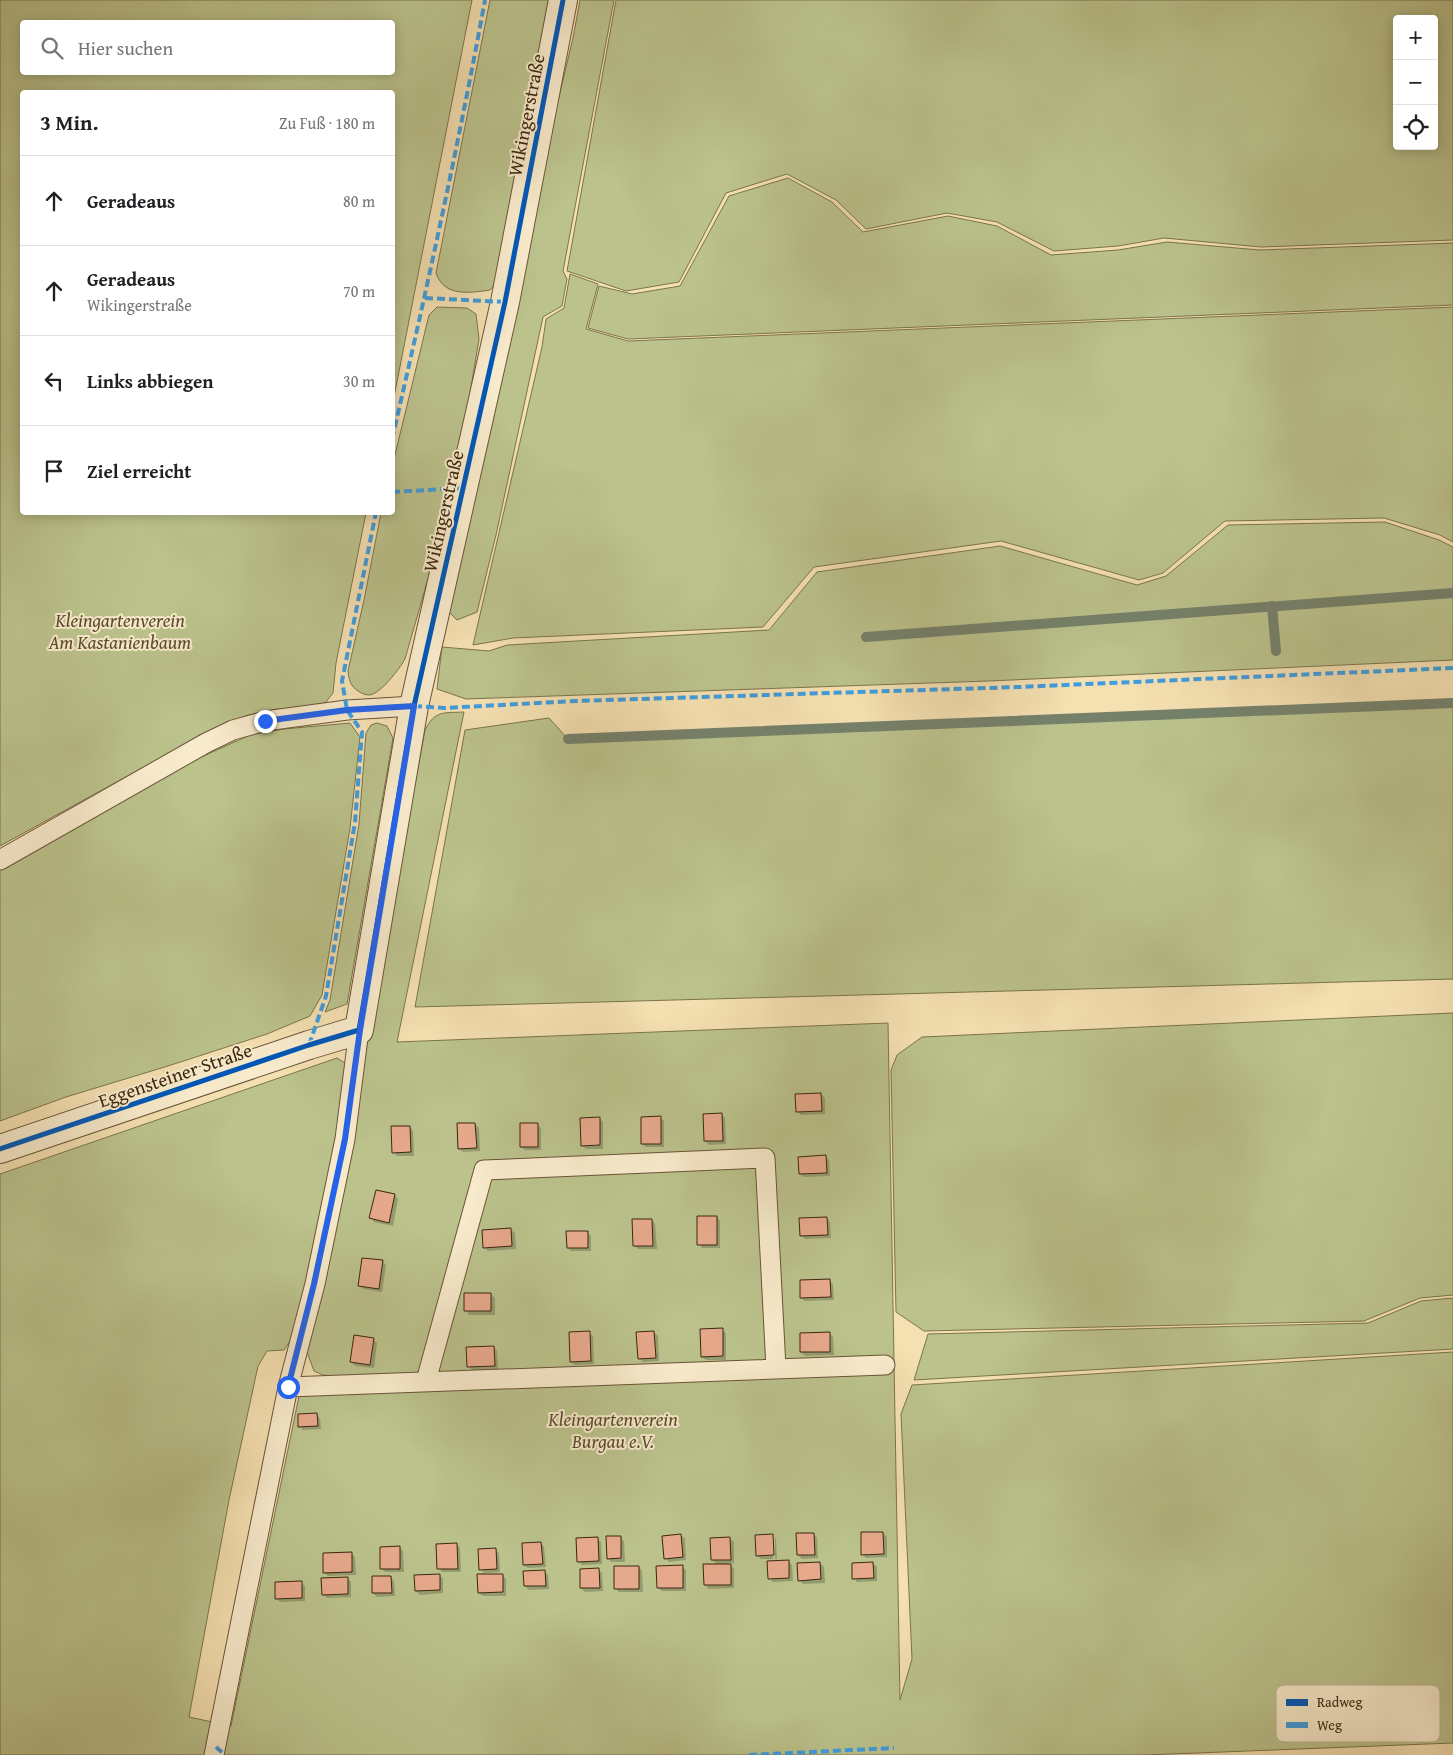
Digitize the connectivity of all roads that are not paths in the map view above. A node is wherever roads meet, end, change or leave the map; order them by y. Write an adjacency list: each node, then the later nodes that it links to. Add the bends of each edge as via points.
1 (563, 0): 2 (street, Wikingerstraße, via 505,302)
2 (414, 706): 3 (lane, via 347,710 265,721 233,730); 4 (street, Wikingerstraße)
3 (0, 860)
4 (360, 1030): 5 (street, Eggensteiner Straße); 9 (lane, via 345,1139)
5 (0, 1149)
6 (885, 1365): 7 (lane)
7 (776, 1368): 8 (lane); 8 (lane, via 765,1158 484,1170)
8 (426, 1381): 9 (lane)
9 (288, 1387): 10 (lane)
10 (214, 1755)

